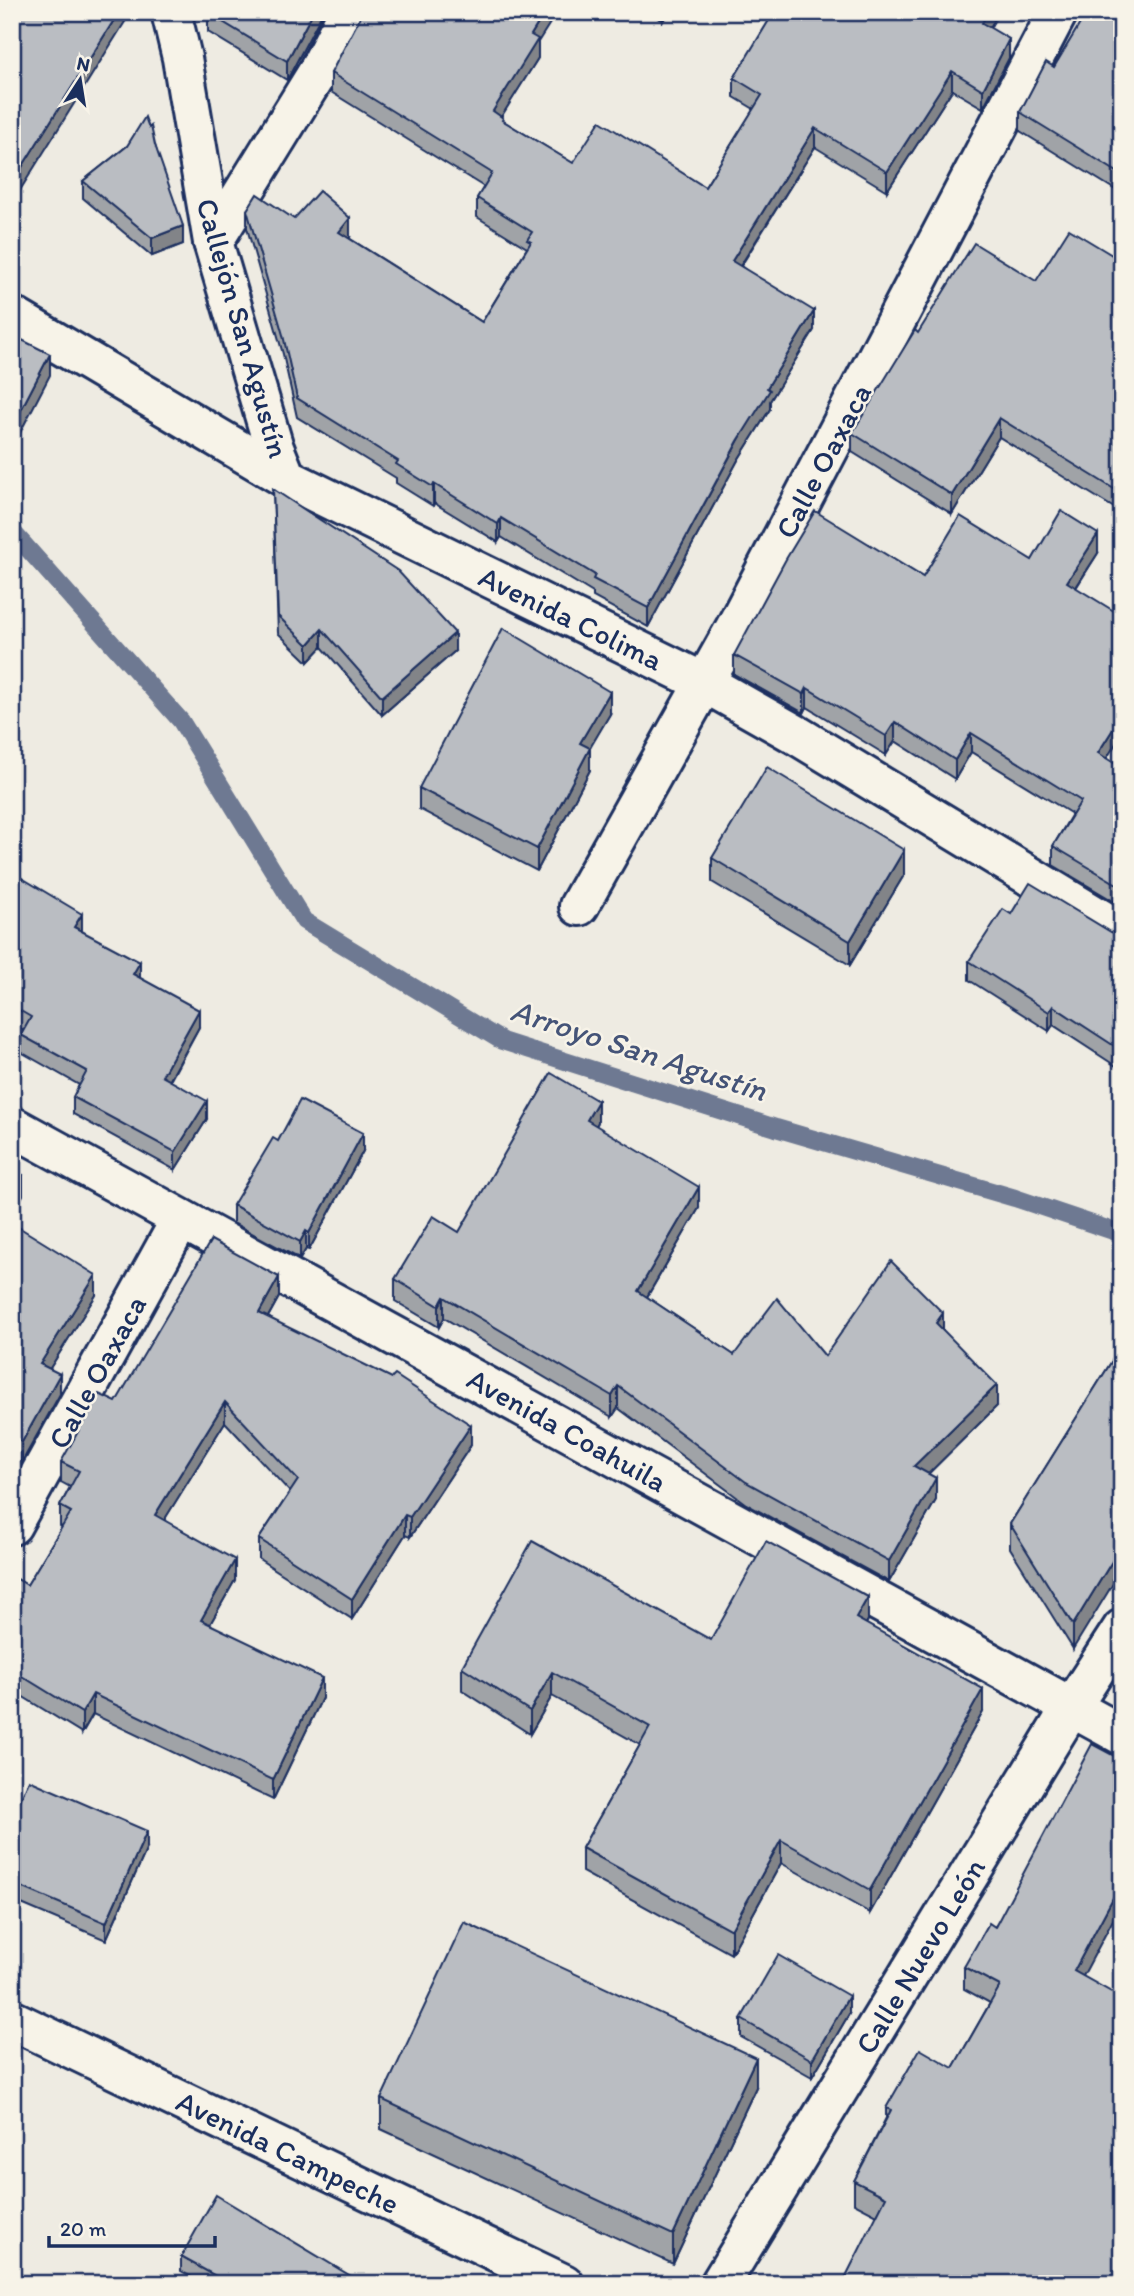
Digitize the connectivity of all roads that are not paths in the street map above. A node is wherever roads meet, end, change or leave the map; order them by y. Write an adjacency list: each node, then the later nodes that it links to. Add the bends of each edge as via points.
1 (171, 12): 4 (street, Callejón San Agustín)
2 (348, 12): 4 (street, via 317,73)
3 (1058, 12): 7 (street, Calle Oaxaca)
4 (213, 242): 6 (street, Callejón San Agustín)
5 (12, 316): 6 (street, Avenida Colima)
6 (286, 478): 7 (street, Avenida Colima)
7 (705, 683): 8 (street, Calle Oaxaca); 9 (street, Avenida Colima)
8 (579, 906)
9 (1122, 932)
10 (12, 1126): 11 (street, Avenida Coahuila)
11 (181, 1219): 12 (street, Calle Oaxaca); 14 (street, Avenida Coahuila)
12 (12, 1525)
13 (1122, 1629): 14 (street, Calle Nuevo León)
14 (1072, 1706): 15 (street, Avenida Coahuila); 18 (street, Calle Nuevo León)
15 (1122, 1735)
16 (12, 2020): 17 (street, Avenida Campeche)
17 (565, 2284)
18 (720, 2284)

